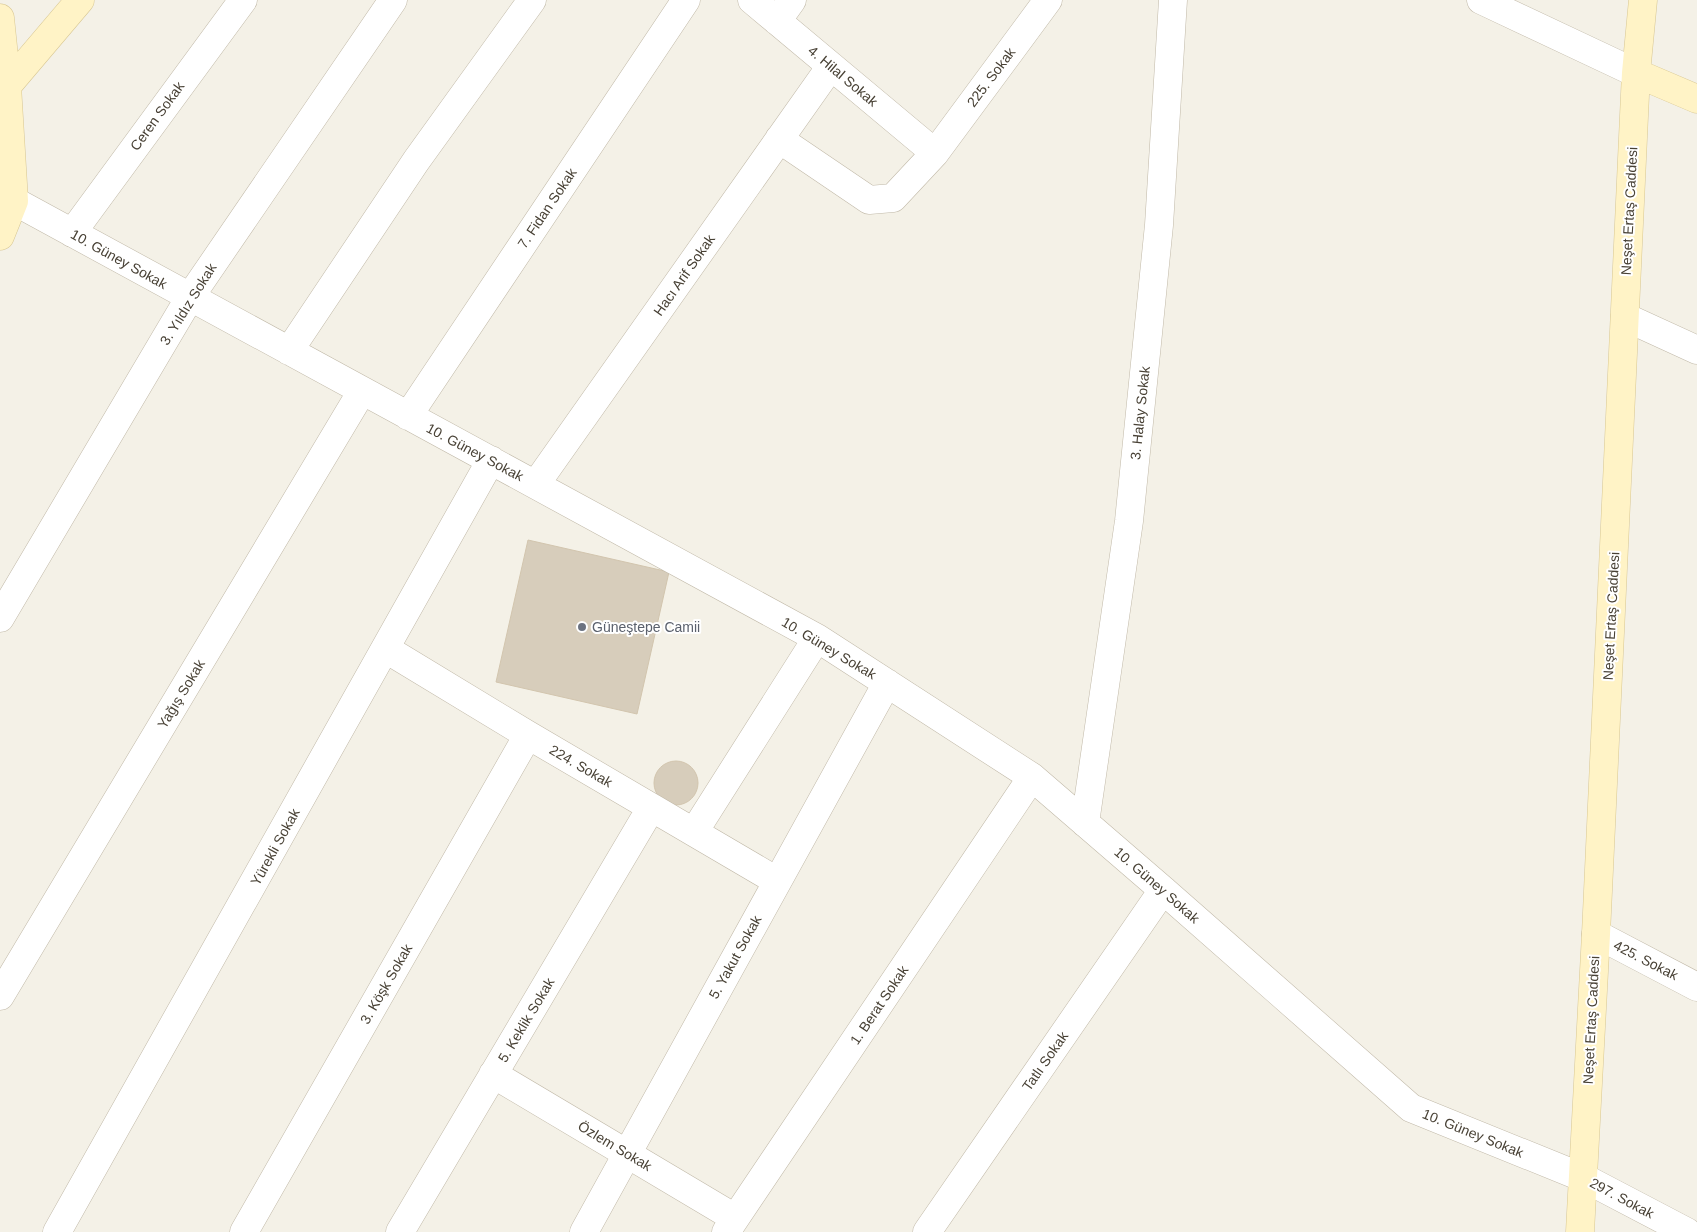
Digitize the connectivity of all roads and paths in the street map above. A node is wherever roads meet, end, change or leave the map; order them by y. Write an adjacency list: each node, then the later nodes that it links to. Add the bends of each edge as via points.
1 (80, 0): 15 (main road)
2 (243, 0): 20 (street, Ceren Sokak)
3 (393, 0): 22 (street, 3. Yıldız Sokak)
4 (532, 0): 25 (street, via 416,161)
5 (686, 0): 27 (street, 7. Fidan Sokak)
6 (752, 0): 11 (street, 4. Hilal Sokak)
7 (1048, 0): 18 (street, 225. Sokak)
8 (1173, 0): 37 (street, 3. Halay Sokak, via 1159,225 1129,520)
9 (1481, 0): 14 (street)
10 (1643, 0): 14 (main road, Neşet Ertaş Caddesi)
11 (785, 10): 13 (street, 4. Hilal Sokak)
12 (0, 18): 15 (main road)
13 (831, 66): 17 (street, Hacı Arif Sokak); 18 (street, 4. Hilal Sokak)
14 (1636, 73): 16 (main road); 23 (main road, Neşet Ertaş Caddesi)
15 (7, 86): 19 (main road)
16 (1697, 99)
17 (779, 139): 18 (street, 225. Sokak, via 869,200 893,198); 29 (street, Hacı Arif Sokak)
18 (934, 153)
19 (14, 201): 20 (street, 10. Güney Sokak); 21 (main road)
20 (72, 233): 22 (street, 10. Güney Sokak)
21 (0, 236)
22 (190, 297): 25 (street, 10. Güney Sokak); 30 (street, 3. Yıldız Sokak)
23 (1625, 317): 24 (street); 41 (main road, Neşet Ertaş Caddesi)
24 (1697, 350)
25 (289, 351): 26 (street, 10. Güney Sokak)
26 (362, 391): 27 (street, 10. Güney Sokak); 43 (street, Yağış Sokak)
27 (408, 416): 28 (street, 10. Güney Sokak)
28 (491, 460): 29 (street, 10. Güney Sokak); 32 (street, Yürekli Sokak)
29 (536, 484): 31 (street, 10. Güney Sokak)
30 (0, 618)
31 (817, 638): 33 (street, 10. Güney Sokak); 38 (street)
32 (386, 649): 34 (street, 224. Sokak); 48 (street, Yürekli Sokak)
33 (887, 683): 35 (street, 10. Güney Sokak); 39 (street, 5. Yakut Sokak)
34 (528, 735): 36 (street, 224. Sokak); 49 (street, 3. Köşk Sokak)
35 (1032, 777): 37 (street, 10. Güney Sokak); 47 (street, 1. Berat Sokak)
36 (651, 808): 38 (street, 224. Sokak); 44 (street, 5. Keklik Sokak)
37 (1085, 823): 40 (street, 10. Güney Sokak)
38 (694, 832): 39 (street, 224. Sokak)
39 (777, 881): 45 (street, 5. Yakut Sokak)
40 (1163, 890): 46 (street, 10. Güney Sokak, via 1411,1108); 52 (street, Tatlı Sokak)
41 (1596, 934): 42 (street, 425. Sokak); 46 (main road, Neşet Ertaş Caddesi)
42 (1697, 987)
43 (0, 996)
44 (494, 1074): 45 (street, Özlem Sokak); 50 (street, 5. Keklik Sokak)
45 (626, 1152): 47 (street, Özlem Sokak); 51 (street, 5. Yakut Sokak)
46 (1584, 1178): 53 (main road, Neşet Ertaş Caddesi); 54 (street, 297. Sokak)
47 (731, 1225)
48 (57, 1232)
49 (244, 1232)
50 (400, 1232)
51 (584, 1232)
52 (927, 1232)
53 (1580, 1232)
54 (1688, 1232)

